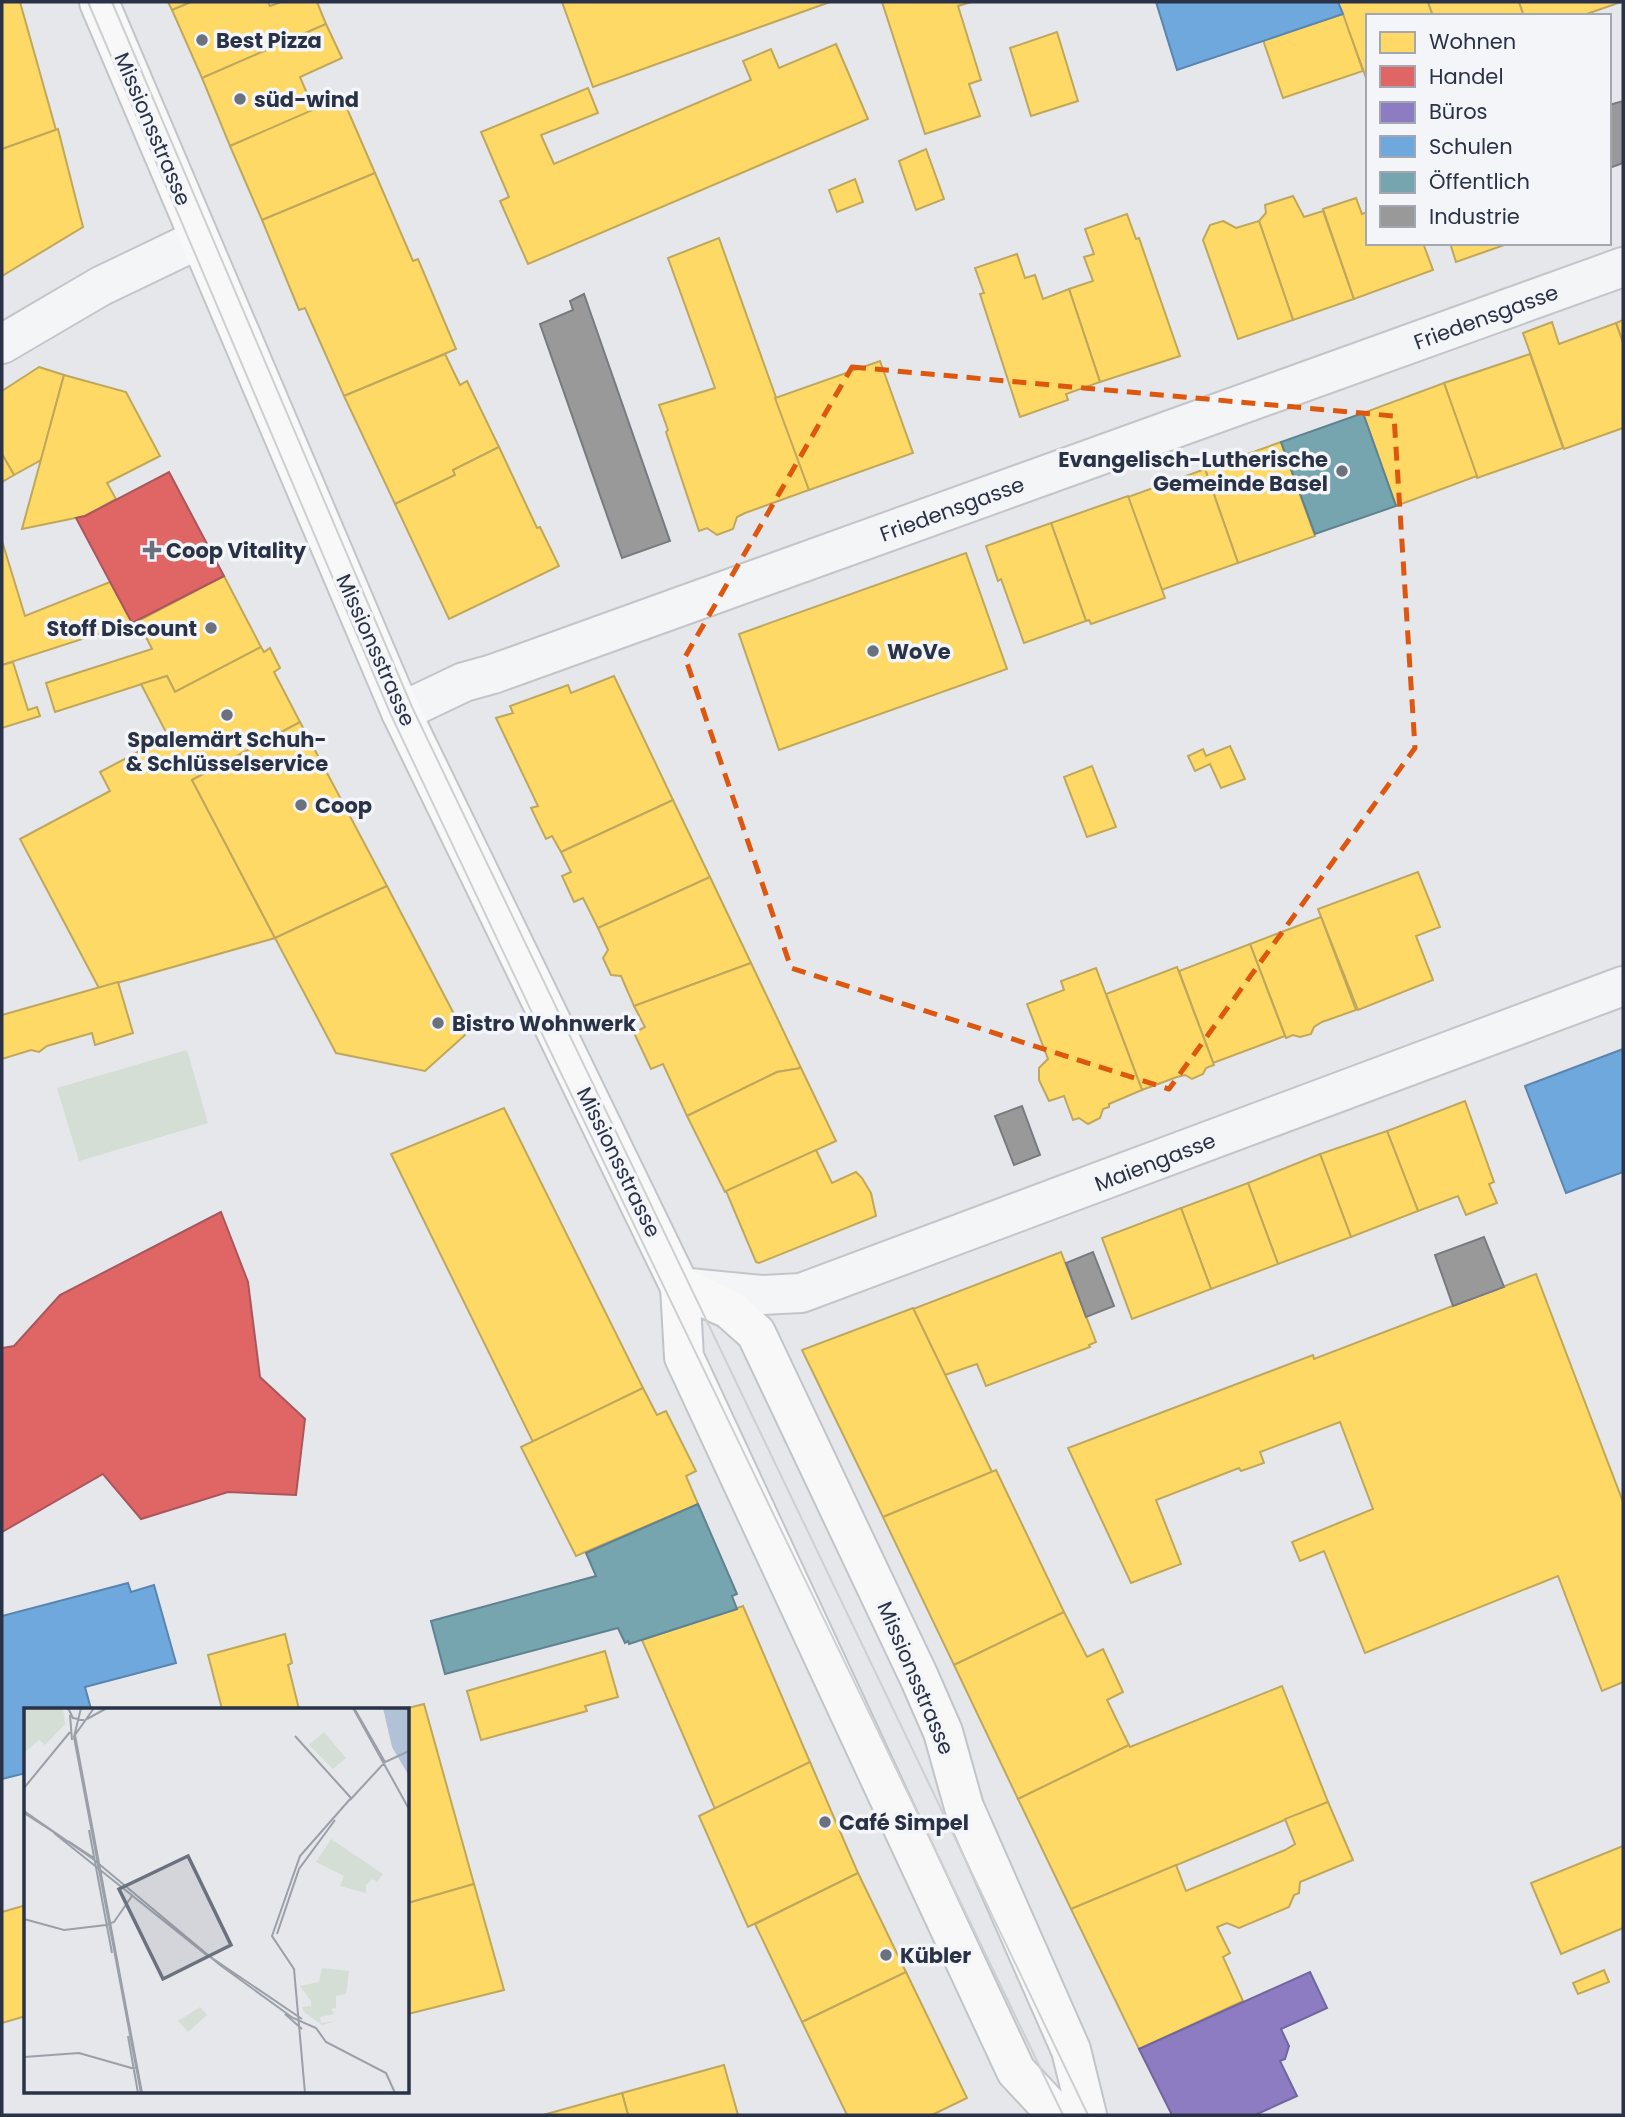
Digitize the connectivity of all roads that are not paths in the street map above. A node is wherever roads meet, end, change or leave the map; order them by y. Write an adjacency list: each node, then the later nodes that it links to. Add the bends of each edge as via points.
1 (99, 2): 2 (main road, Missionsstrasse)
2 (199, 239): 4 (street, via 101,286); 5 (main road, Missionsstrasse)
3 (1623, 267): 5 (street, Friedensgasse, via 464,682)
4 (2, 344)
5 (401, 712): 7 (main road, Missionsstrasse)
6 (1623, 986): 7 (street, Maiengasse, via 802,1293 761,1295)
7 (680, 1287): 8 (main road, Missionsstrasse, via 684,1357 1016,2071); 9 (main road, Missionsstrasse, via 729,1309 756,1333 943,1732 964,1807 1071,2049)
8 (1057, 2115)
9 (1087, 2115)

